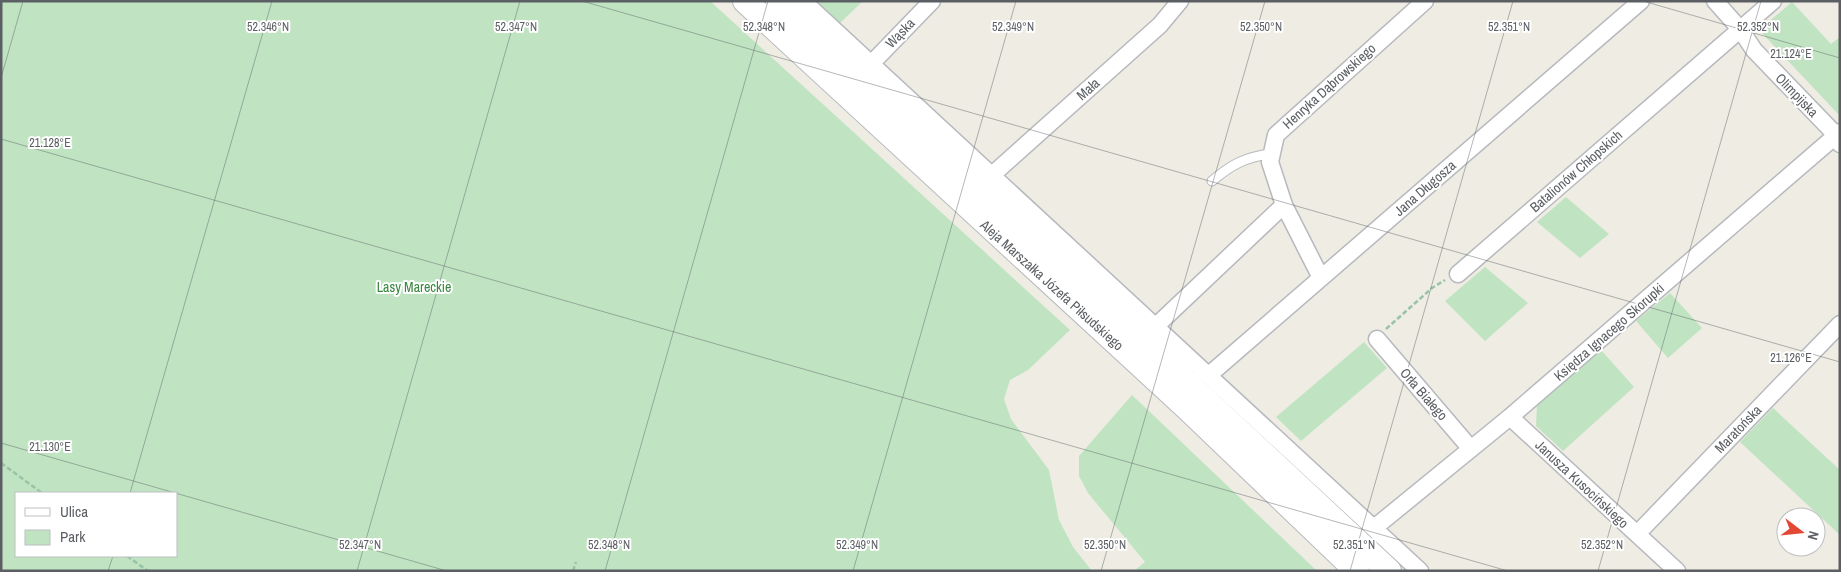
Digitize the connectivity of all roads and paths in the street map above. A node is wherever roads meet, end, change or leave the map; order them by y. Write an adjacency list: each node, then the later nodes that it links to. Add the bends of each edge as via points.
1 (745, 1): 33 (main road, Aleja Marszałka Józefa Piłsudskiego, via 1180,402)
2 (778, 1): 34 (main road, Aleja Marszałka Józefa Piłsudskiego)
3 (803, 1): 11 (street)
4 (932, 1): 11 (street, Wąska)
5 (1180, 1): 14 (street, Mała, via 1160,25)
6 (1425, 1): 13 (street, Henryka Dąbrowskiego, via 1281,129)
7 (1641, 1): 18 (street, Jana Długosza)
8 (1714, 1): 10 (street, Olimpijska)
9 (1773, 1): 10 (street, Batalionów Chłopskich)
10 (1740, 29): 12 (street, Olimpijska, via 1754,50); 17 (street, Batalionów Chłopskich)
11 (870, 65): 14 (street)
12 (1838, 137): 23 (street, Księdza Ignacego Skorupki)
13 (1270, 154): 15 (lane, via 1243,159); 16 (street)
14 (992, 175): 20 (street)
15 (1212, 181)
16 (1284, 205): 18 (street); 20 (street)
17 (1458, 274): 21 (path, via 1432,288)
18 (1321, 278): 22 (street, Jana Długosza)
19 (1840, 324): 28 (street, Maratońska)
20 (1156, 326): 22 (street)
21 (1377, 339): 24 (street, Orła Białego)
22 (1208, 375): 27 (street)
23 (1510, 417): 24 (street, Księdza Ignacego Skorupki); 28 (street, Janusza Kusocińskiego)
24 (1471, 449): 27 (street, Księdza Ignacego Skorupki)
25 (1, 464): 26 (path)
26 (41, 492)
27 (1374, 528): 35 (street)
28 (1637, 534): 36 (street, Janusza Kusocińskiego)
29 (128, 557): 31 (path)
30 (576, 562): 32 (path)
31 (148, 571)
32 (573, 571)
33 (1357, 571)
34 (1389, 571)
35 (1420, 571)
36 (1677, 571)

